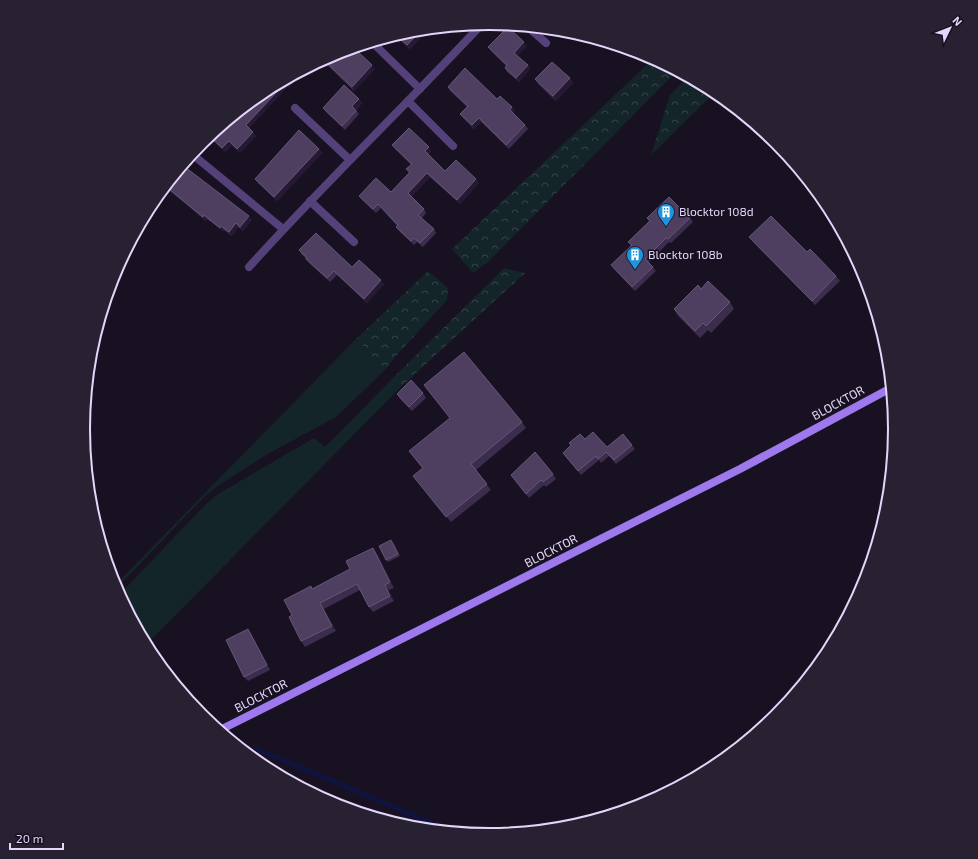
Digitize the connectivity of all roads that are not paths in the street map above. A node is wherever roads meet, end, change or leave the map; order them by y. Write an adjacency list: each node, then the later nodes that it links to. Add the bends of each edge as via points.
1 (476, 31): 5 (street)
2 (534, 32): 3 (street)
3 (546, 43)
4 (377, 47): 5 (street)
5 (420, 89): 6 (street)
6 (408, 101): 8 (street); 10 (street)
7 (295, 108): 10 (street)
8 (453, 146)
9 (197, 158): 12 (street)
10 (350, 160): 11 (street)
11 (310, 201): 12 (street); 13 (street)
12 (283, 230): 14 (street)
13 (354, 242)
14 (249, 267)
15 (887, 390): 16 (main road, BLOCKTOR, via 740,469)
16 (224, 728)

